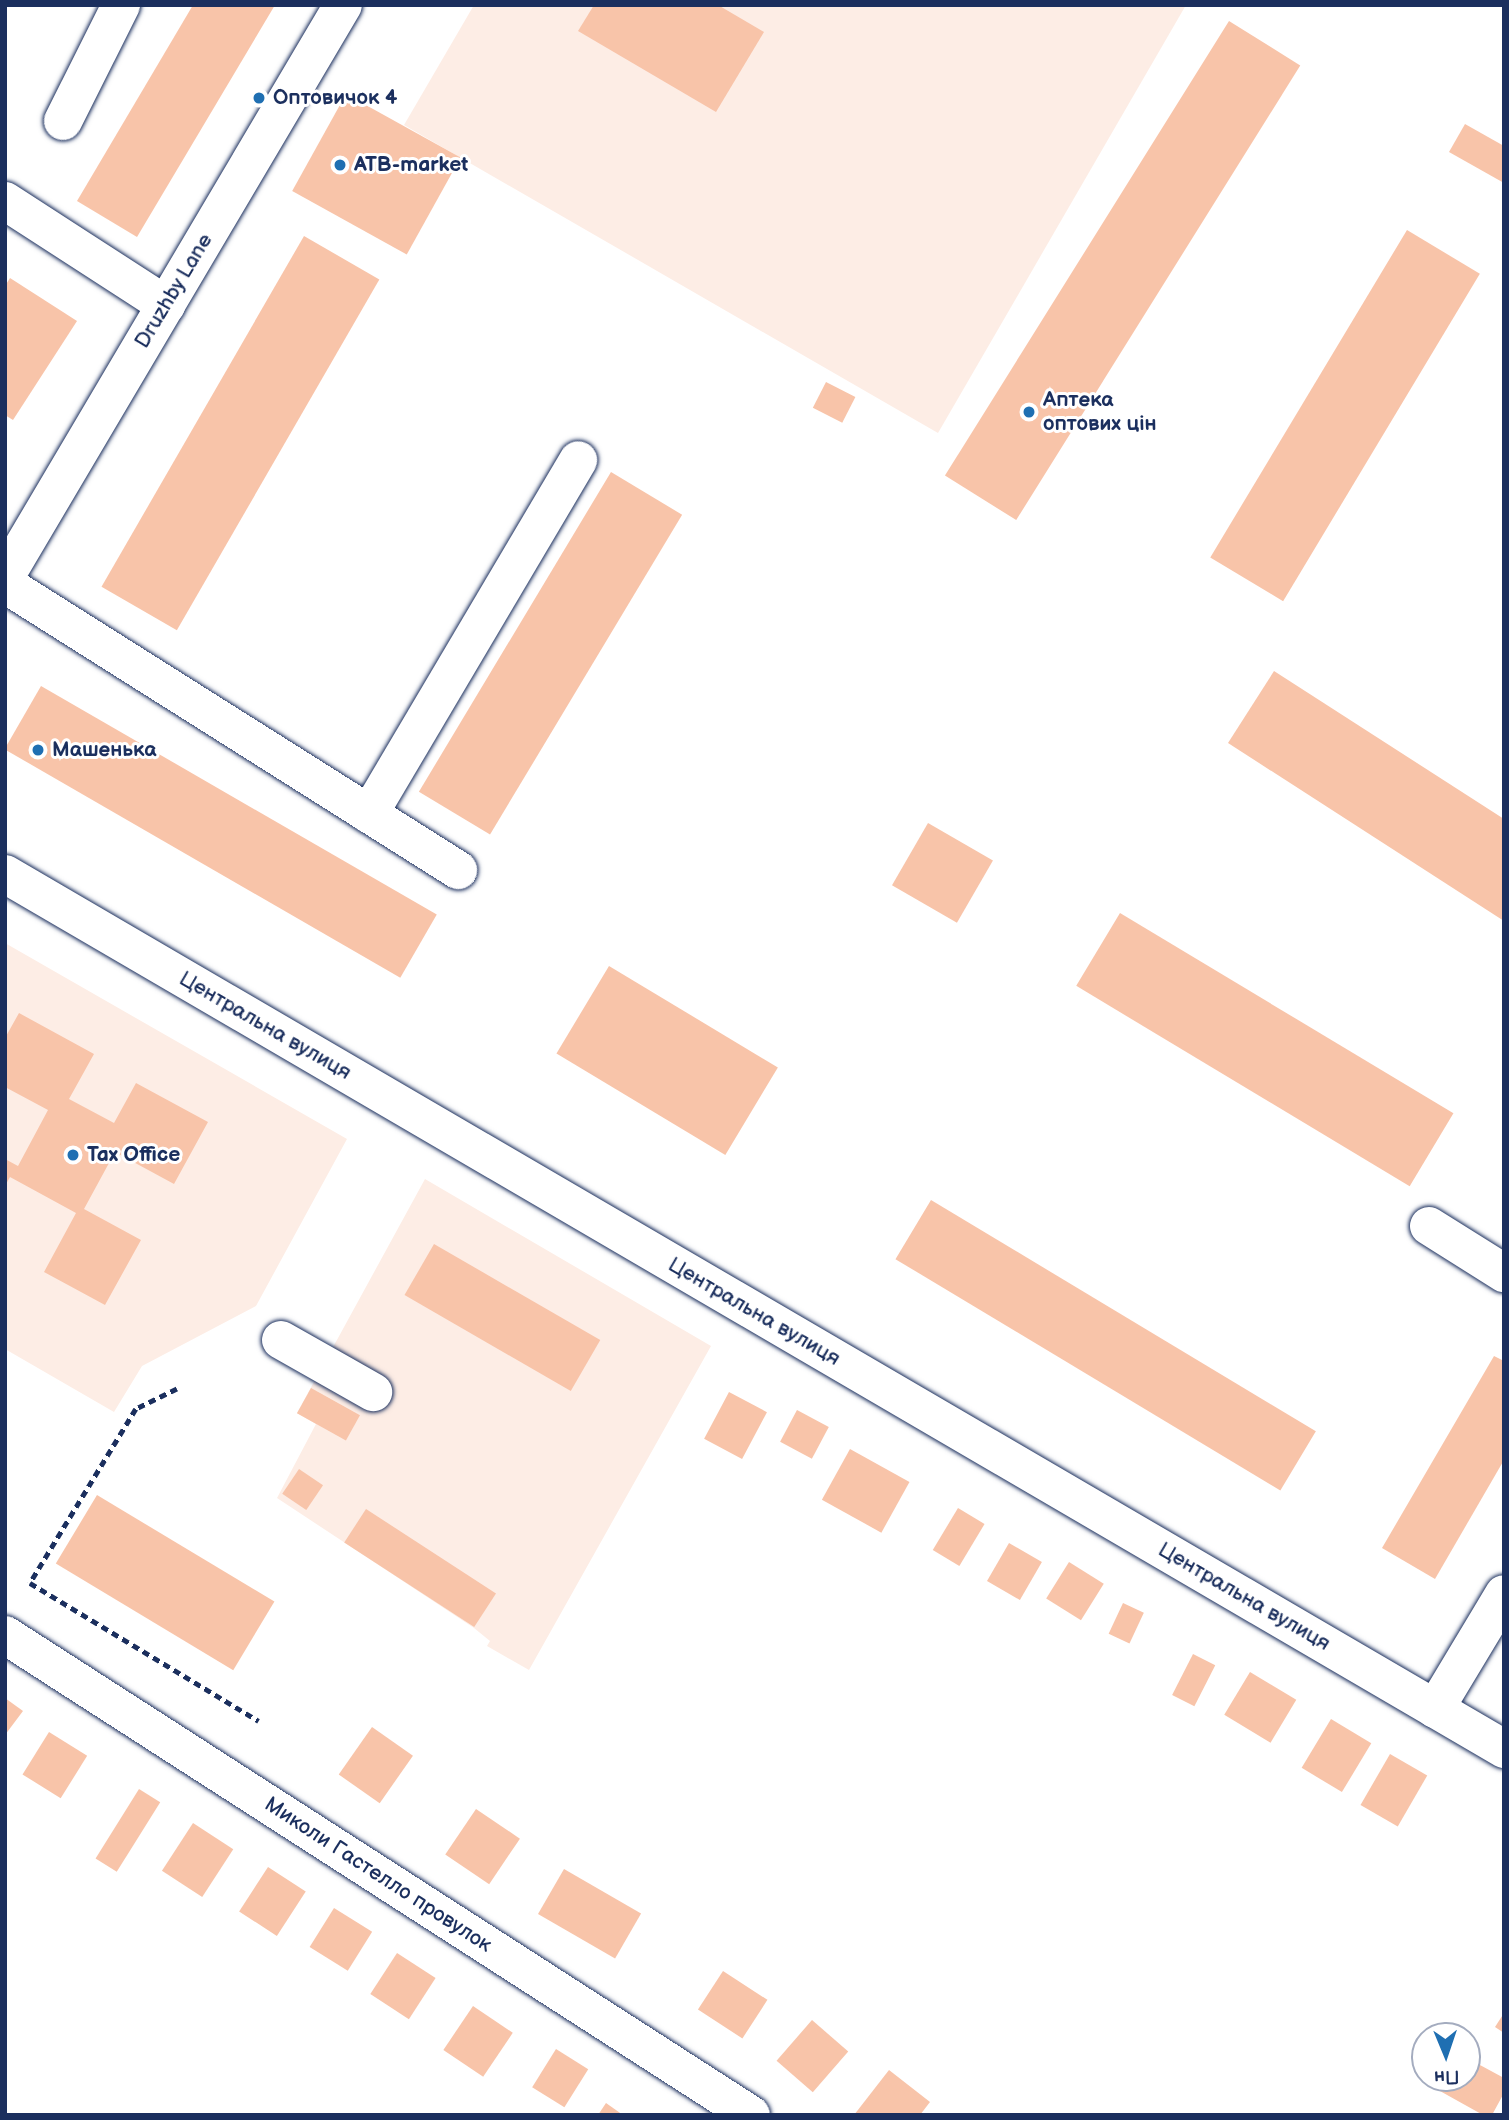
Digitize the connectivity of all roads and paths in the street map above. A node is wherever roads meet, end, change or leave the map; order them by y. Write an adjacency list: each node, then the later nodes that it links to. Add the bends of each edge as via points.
1 (343, 5): 5 (street, Druzhby Lane)
2 (117, 7): 3 (street)
3 (63, 121)
4 (5, 201): 5 (street)
5 (166, 305): 7 (street, Druzhby Lane)
6 (578, 460): 9 (street)
7 (5, 577)
8 (5, 584): 9 (street)
9 (369, 814): 10 (street)
10 (458, 870)
11 (5, 874): 19 (street, Центральна вулиця)
12 (1429, 1226): 13 (street)
13 (1504, 1273)
14 (281, 1340): 16 (street)
15 (177, 1389): 20 (path, via 136,1409 30,1583)
16 (373, 1392)
17 (1504, 1594): 19 (street)
18 (5, 1635): 22 (street, Миколи Гастелло провулок)
19 (1435, 1709): 21 (street, Центральна вулиця)
20 (259, 1721)
21 (1504, 1749)
22 (751, 2115)

